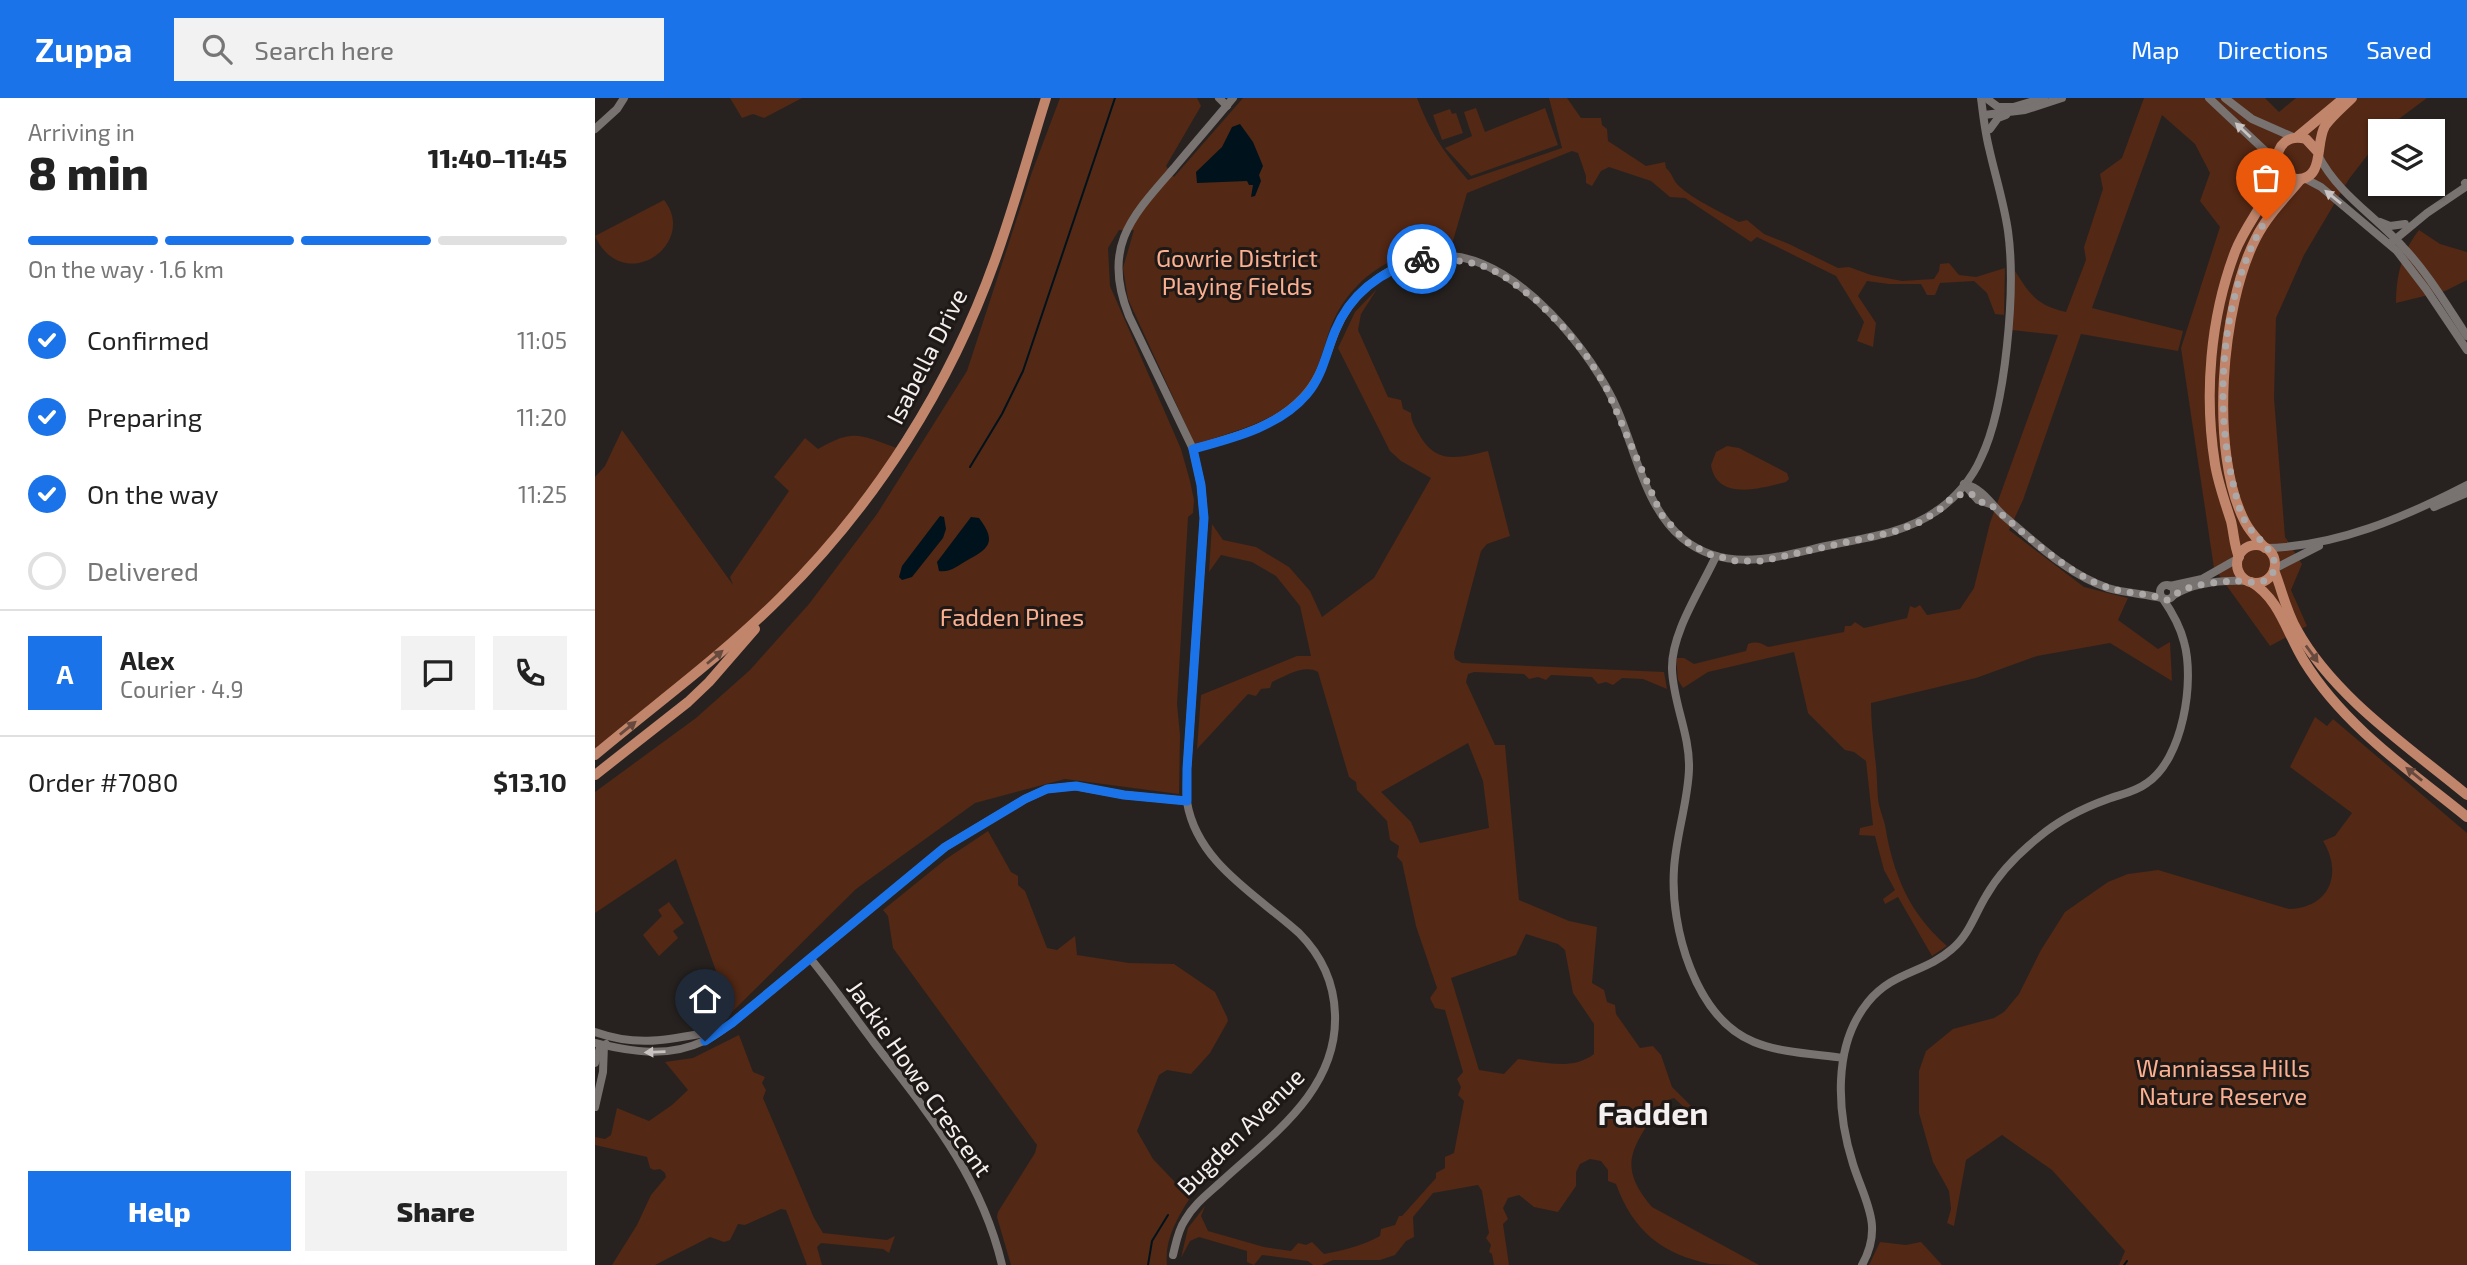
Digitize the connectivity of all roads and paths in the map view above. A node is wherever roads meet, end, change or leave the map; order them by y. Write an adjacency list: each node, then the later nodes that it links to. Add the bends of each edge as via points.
1 (1046, 98): 48 (main road, Isabella Drive, via 1007,225 973,316 943,378 888,468 836,537)
2 (1219, 98): 12 (street)
3 (1233, 98): 12 (street, Bugden Avenue)
4 (1984, 98): 13 (street, via 1998,107); 14 (street)
5 (2044, 98): 13 (street)
6 (2062, 98): 13 (street)
7 (2209, 98): 21 (street, one-way to 7)
8 (2225, 98): 18 (street, via 2252,119)
9 (2344, 98): 18 (main road)
10 (2352, 98): 19 (main road, via 2325,127)
11 (623, 99): 15 (street); 16 (street)
12 (1227, 106): 32 (street, Bugden Avenue, via 1135,213 1120,253 1123,300)
13 (2014, 109): 14 (street); 17 (street, via 1998,117)
14 (1986, 113): 17 (street); 20 (street)
15 (595, 123)
16 (595, 129)
17 (1990, 129): 20 (street)
18 (2295, 137): 19 (main road, via 2311,142); 21 (main road, via 2279,149)
19 (2318, 154): 22 (main road, via 2317,167); 24 (street, via 2335,182)
20 (1993, 157): 33 (street, via 2008,232 2010,300 1995,411)
21 (2278, 164): 22 (main road, via 2287,176); 42 (main road, via 2273,187 2253,214 2235,252 2213,348 2210,415 2215,465)
22 (2303, 178): 25 (street, one-way to 22); 40 (main road, via 2255,240 2235,297 2225,355 2227,456 2244,520)
23 (2466, 183): 27 (street)
24 (2355, 202): 25 (street); 26 (street)
25 (2352, 212): 28 (street)
26 (2374, 219): 27 (street, via 2390,226); 28 (street)
27 (2408, 225): 28 (street); 29 (street, via 2403,239)
28 (2391, 240): 29 (street)
29 (2414, 265): 30 (street); 31 (street)
30 (2467, 336)
31 (2467, 350)
32 (1193, 449): 41 (street, via 1261,427 1290,410 1317,379 1341,319 1375,280 1431,257 1463,257 1522,289 1575,341 1616,405 1661,514 1685,541); 53 (street, Bugden Avenue, via 1202,500 1203,551)
33 (1973, 473): 34 (street); 36 (street)
34 (1964, 484): 36 (street); 38 (street)
35 (2467, 485): 39 (street)
36 (1973, 490): 38 (street); 46 (street, via 2088,579 2110,588)
37 (2467, 493): 39 (street)
38 (1954, 496): 41 (street, via 1929,516 1893,532 1762,561)
39 (2412, 514): 40 (street, via 2317,543); 43 (street, via 2317,547)
40 (2265, 548): 42 (main road, via 2251,546); 43 (main road, via 2274,559)
41 (1716, 556): 61 (street, via 1677,639 1673,673 1689,771 1674,866 1674,907 1682,946 1717,1013 1745,1038)
42 (2239, 558): 44 (main road, via 2240,574); 45 (street, via 2202,579)
43 (2274, 570): 44 (main road, via 2265,581); 52 (main road, one-way to 52, via 2297,631 2327,673)
44 (2250, 582): 47 (street, via 2198,586); 54 (main road, one-way to 44, via 2342,712 2304,661 2271,597)
45 (2170, 586): 46 (street, via 2164,585); 47 (street)
46 (2162, 595): 47 (street); 49 (street)
47 (2173, 596): 49 (street)
48 (780, 599): 50 (main road, Isabella Drive, one-way to 48); 51 (main road, Isabella Drive, via 688,702)
49 (2173, 614): 61 (street, via 2185,643 2188,678 2178,740 2167,763 2140,788 2078,812 2030,844 1992,887 1953,948 1891,981 1869,1001 1851,1032)
50 (595, 755)
51 (595, 775)
52 (2467, 795)
53 (1187, 801): 55 (street, via 1082,786 1040,792 945,847); 66 (street, Bugden Avenue, via 1196,830 1212,857 1310,945 1333,993 1335,1019 1323,1074 1305,1100 1193,1206 1181,1227)
54 (2467, 817)
55 (810, 958): 56 (street); 65 (street, Jackie Howe Crescent, via 964,1167 990,1223)
56 (722, 1029): 58 (street, via 669,1041); 60 (street, one-way to 60, via 679,1050)
57 (595, 1034): 58 (street); 59 (street)
58 (623, 1040): 59 (street)
59 (600, 1044): 60 (street); 62 (street); 63 (street)
60 (622, 1050): 63 (street, via 608,1058)
61 (1843, 1058): 67 (street, via 1846,1136 1872,1221)
62 (595, 1063)
63 (603, 1072): 64 (street)
64 (595, 1107)
65 (1002, 1265)
66 (1173, 1265)
67 (1862, 1265)

